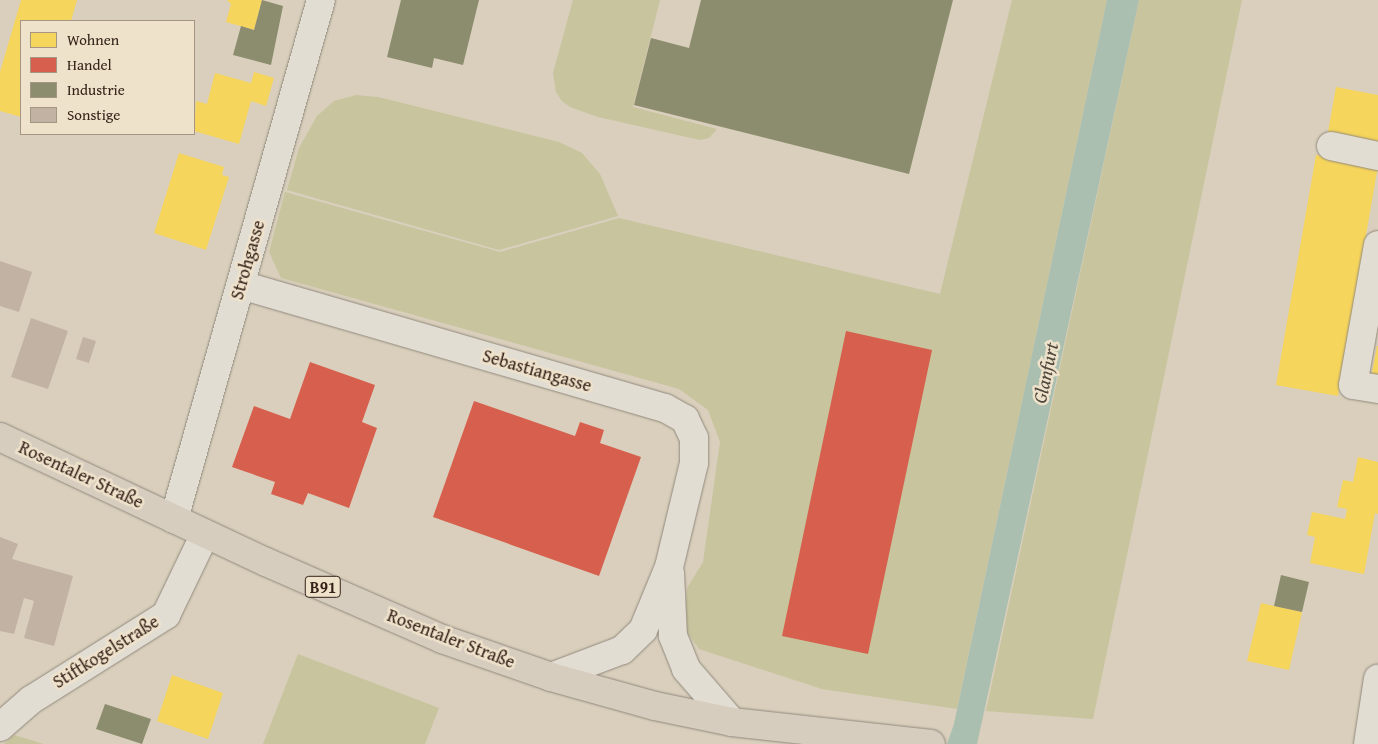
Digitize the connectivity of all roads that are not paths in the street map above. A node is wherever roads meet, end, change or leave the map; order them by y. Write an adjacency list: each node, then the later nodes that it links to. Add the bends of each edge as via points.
1 (321, 0): 5 (street, Strohgasse)
2 (1331, 146): 3 (street)
3 (1378, 156)
4 (1378, 245): 6 (street, via 1353,385)
5 (241, 285): 8 (street, Strohgasse); 10 (street, Sebastiangasse, via 665,408 685,420 694,438 694,463)
6 (1378, 389)
7 (0, 437): 8 (main road, Rosentaler Straße / B91)
8 (174, 519): 9 (main road, Rosentaler Straße / B91)
9 (205, 534): 11 (main road, Rosentaler Straße / B91, via 442,639); 14 (street, Stiftkogelstraße, via 166,615 31,700)
10 (669, 567): 11 (street, Sebastiangasse, via 643,630 622,650); 13 (street, Sebastiangasse, via 674,636 686,670)
11 (551, 677): 13 (main road, Rosentaler Straße / B91, via 655,706)
12 (1378, 680): 17 (street)
13 (732, 722): 15 (main road, Rosentaler Straße / B91)
14 (0, 728)
15 (887, 742): 16 (main road, Rosentaler Straße / B91)
16 (931, 744)
17 (1368, 744)

